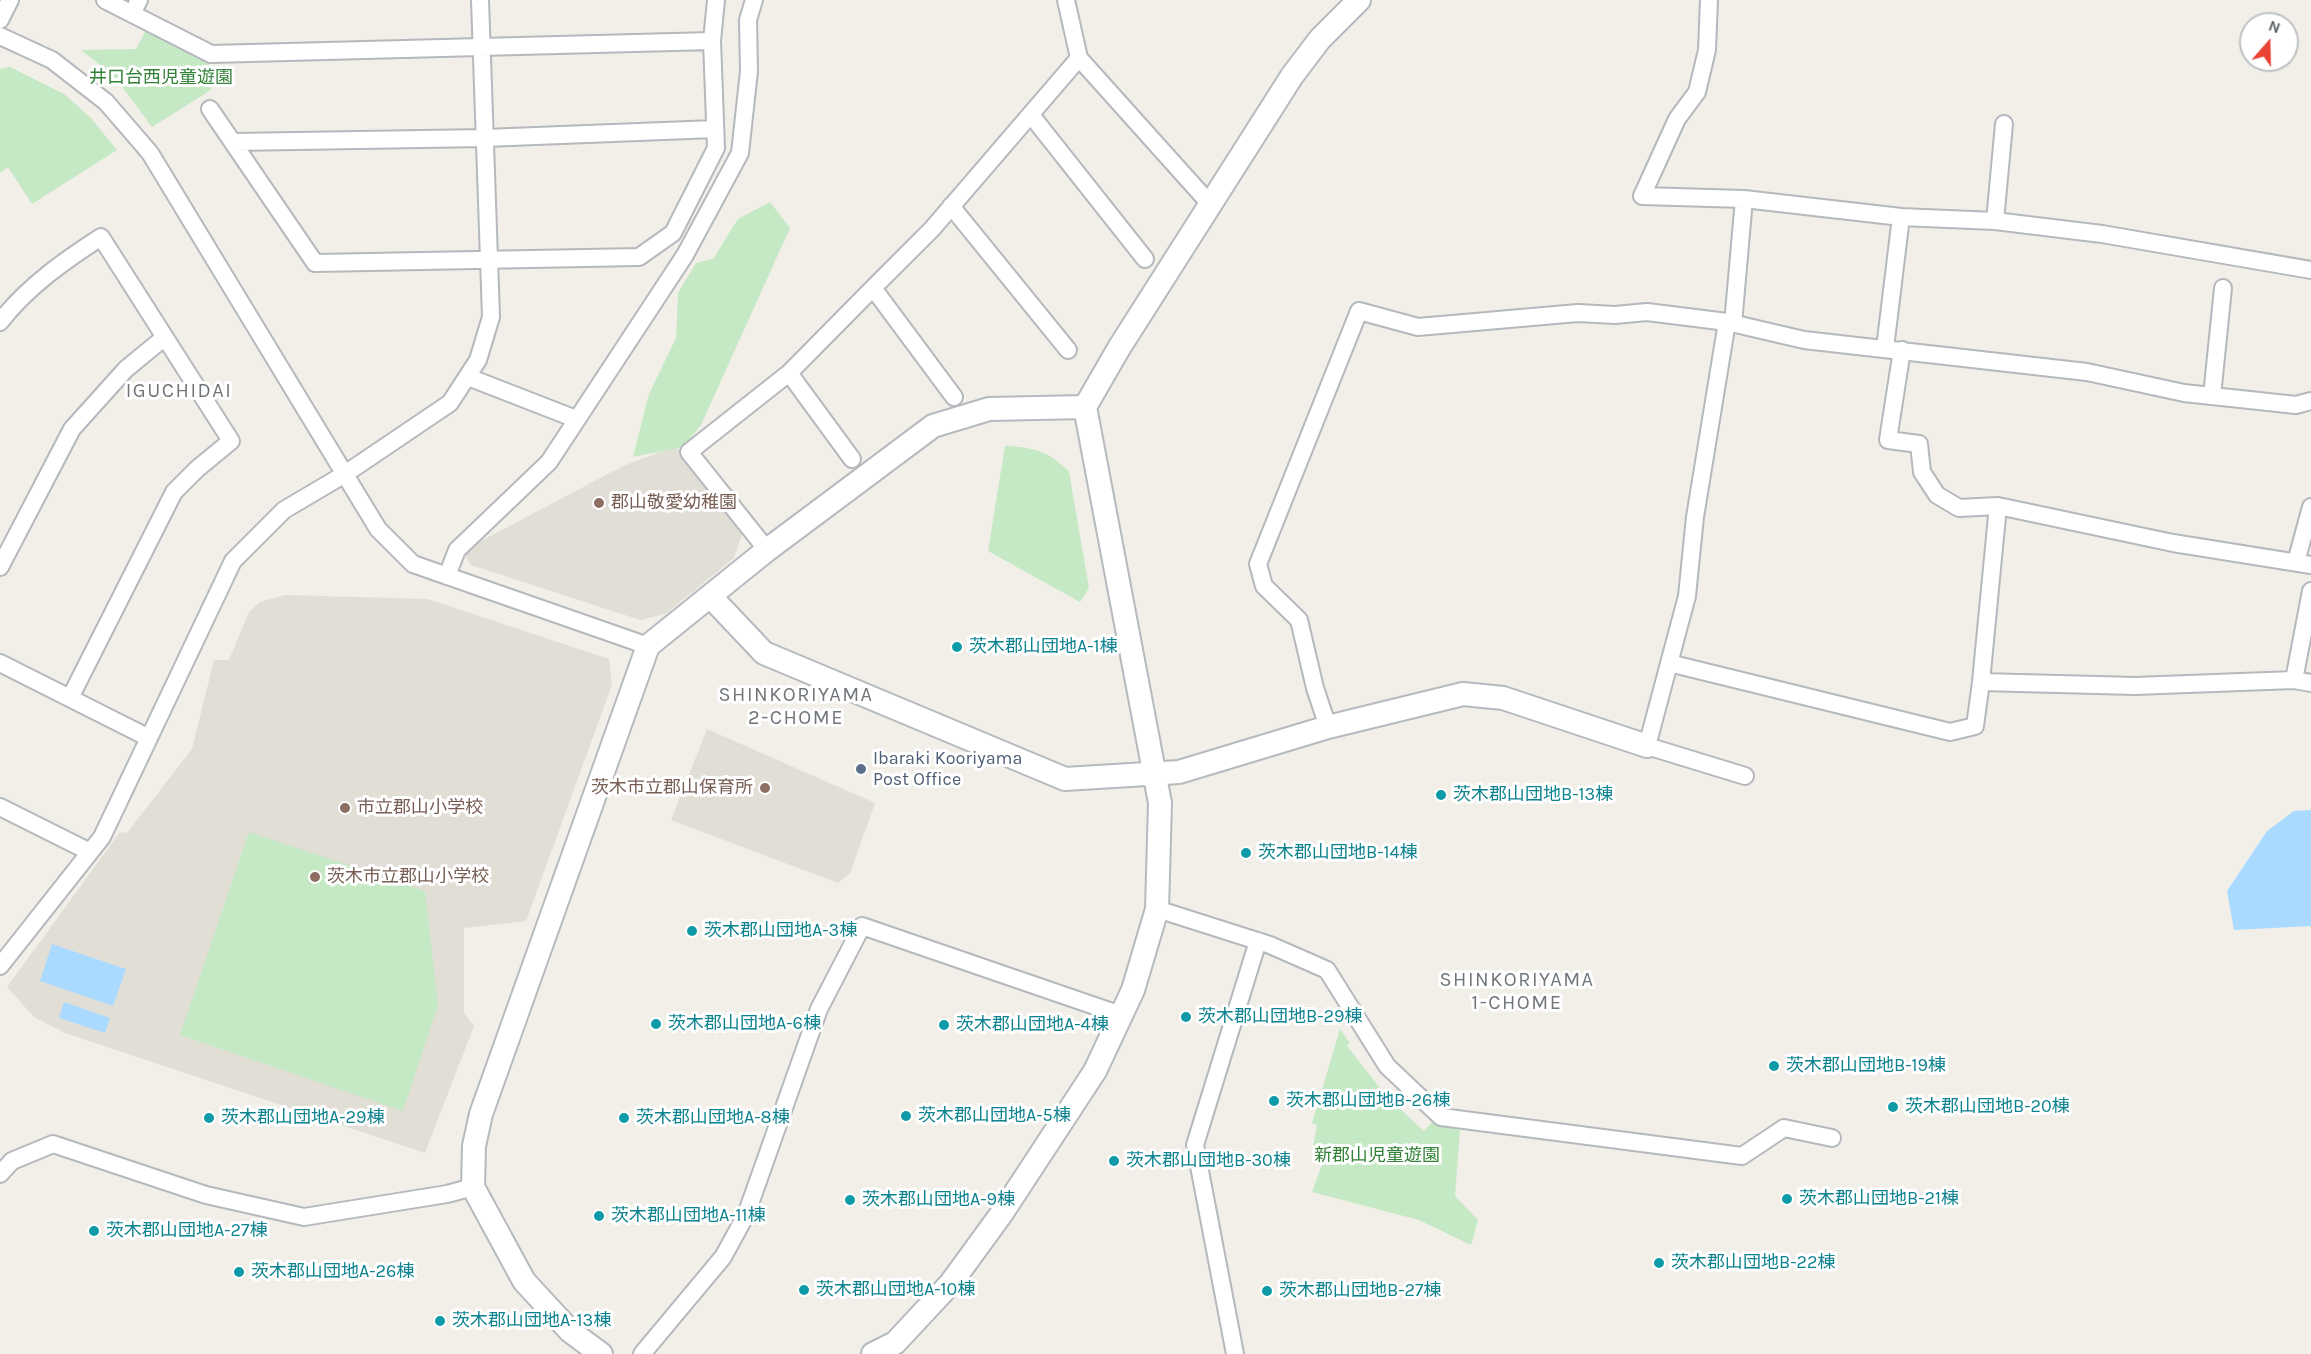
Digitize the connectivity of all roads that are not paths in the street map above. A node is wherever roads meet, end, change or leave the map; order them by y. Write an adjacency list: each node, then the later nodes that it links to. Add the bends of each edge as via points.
1 (10, 0): 10 (street)
2 (105, 0): 9 (street)
3 (480, 0): 13 (street)
4 (717, 0): 12 (street)
5 (754, 0): 43 (street, via 748,20 749,71 740,153 685,255)
6 (1066, 0): 14 (street)
7 (1359, 0): 22 (street, via 1320,39 1292,76)
8 (1709, 0): 21 (street, via 1707,50 1697,92 1677,119 1642,196)
9 (136, 7): 13 (street, via 211,54)
10 (0, 20)
11 (0, 36): 45 (street, via 52,60 106,102 150,153)
12 (712, 41): 13 (street); 18 (street)
13 (482, 46): 19 (street)
14 (1080, 58): 16 (street); 22 (street)
15 (210, 109): 20 (street)
16 (1031, 115): 23 (street); 26 (street)
17 (2004, 124): 25 (street)
18 (715, 129): 19 (street); 27 (street, via 716,148 673,233 639,257)
19 (485, 138): 20 (street); 27 (street)
20 (233, 142): 27 (street, via 315,263)
21 (1744, 199): 24 (street); 32 (street)
22 (1210, 204): 42 (street)
23 (951, 206): 29 (street); 35 (street)
24 (1901, 217): 25 (street); 34 (street)
25 (1995, 220): 28 (street)
26 (1145, 259)
27 (489, 260): 38 (street, via 491,317 478,360)
28 (2311, 270)
29 (873, 288): 37 (street); 40 (street)
30 (2223, 288): 39 (street)
31 (0, 322): 33 (street, via 57,266 101,237)
32 (1730, 323): 34 (street, via 1804,340); 56 (street, via 1695,517 1687,596); 61 (street, via 1647,312 1578,313 1418,327 1359,311 1258,564 1264,586 1299,620)
33 (165, 337): 50 (street, via 126,369 72,429); 60 (street, via 231,441 174,492)
34 (1885, 348): 36 (street)
35 (1068, 350)
36 (1902, 350): 39 (street, via 2087,372); 46 (street, via 1888,440 1919,444 1922,472 1937,495 1959,508)
37 (789, 373): 44 (street); 48 (street, via 689,452)
38 (468, 377): 43 (street); 45 (street, via 450,403)
39 (2212, 396): 41 (street, via 2296,405)
40 (954, 397)
41 (2311, 401)
42 (1085, 407): 48 (street, via 989,409 933,426); 64 (street)
43 (576, 419): 51 (street, via 549,462 457,550)
44 (852, 459)
45 (345, 474): 51 (street, via 378,529 413,564); 62 (street, via 284,510 233,561)
46 (1998, 506): 49 (street, via 2173,543); 58 (street)
47 (2311, 507): 49 (street)
48 (767, 550): 53 (street)
49 (2304, 563)
50 (0, 567)
51 (447, 576): 54 (street)
52 (2311, 591): 57 (street)
53 (710, 596): 54 (street); 64 (street, via 764,653 1065,779)
54 (648, 646): 74 (street, via 481,1114 474,1146)
55 (0, 663): 60 (street)
56 (1669, 663): 58 (street, via 1950,732 1975,726); 63 (street)
57 (2294, 680): 58 (street, via 2135,686); 59 (street)
58 (1981, 682)
59 (2311, 683)
60 (70, 699): 62 (street)
61 (1328, 727): 63 (street, via 1463,694 1503,698); 64 (street, via 1179,772)
62 (149, 738): 67 (street, via 102,837)
63 (1647, 746): 65 (street)
64 (1153, 773): 68 (street, via 1160,803)
65 (1746, 776)
66 (0, 807): 67 (street)
67 (90, 852): 70 (street)
68 (1157, 909): 69 (street); 71 (street, via 1133,990)
69 (1258, 941): 72 (street, via 1327,970 1387,1066 1441,1117 1742,1156 1784,1128); 79 (street, via 1195,1145)
70 (4, 955)
71 (1121, 1015): 75 (street, via 1095,1071 1002,1213); 77 (street, via 862,926 819,1009 746,1215 723,1257)
72 (1832, 1138)
73 (0, 1174): 74 (street, via 12,1161 53,1144 206,1195 304,1217 447,1194)
74 (473, 1186): 76 (street, via 525,1281 570,1331)
75 (899, 1348): 78 (street)
76 (601, 1354)
77 (642, 1354)
78 (873, 1354)
79 (1235, 1354)

